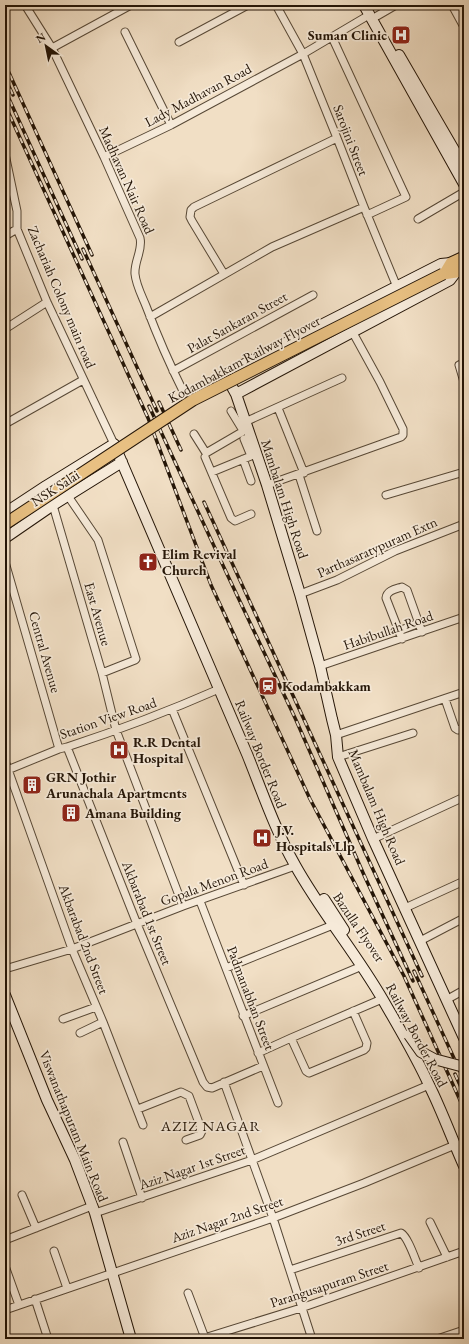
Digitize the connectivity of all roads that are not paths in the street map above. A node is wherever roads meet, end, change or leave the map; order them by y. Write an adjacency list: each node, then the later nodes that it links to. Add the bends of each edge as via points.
1 (25, 5): 14 (street, Madhavan Nair Road)
2 (131, 5): 14 (street)
3 (248, 5): 12 (street)
4 (276, 5): 15 (street, Sarojini Street)
5 (364, 5): 8 (street)
6 (396, 5): 8 (street, Lady Madhavan Road)
7 (452, 5): 9 (street)
8 (372, 10): 11 (street, Lady Madhavan Road); 13 (street); 22 (street)
9 (464, 27)
10 (125, 32): 16 (street)
11 (332, 37): 15 (street, Lady Madhavan Road); 25 (street, via 406,196)
12 (179, 42)
13 (394, 46): 18 (street, via 405,54); 21 (street)
14 (52, 48): 20 (street, Madhavan Nair Road)
15 (303, 54): 16 (street, Lady Madhavan Road); 17 (street, Sarojini Street)
16 (171, 126): 20 (street, Lady Madhavan Road)
17 (338, 138): 24 (street, Sarojini Street); 31 (street, via 191,210 192,221)
18 (464, 153)
19 (5, 154): 27 (street, Zachariah Colony main road, via 17,211)
20 (104, 157): 35 (street, Madhavan Nair Road, via 142,244 135,274)
21 (464, 167)
22 (464, 184)
23 (464, 192): 26 (street)
24 (364, 207): 25 (street, Sarojini Street); 31 (street, via 272,247)
25 (367, 215): 32 (street, Sarojini Street)
26 (418, 219)
27 (17, 228): 28 (street); 34 (street, Zachariah Colony main road)
28 (5, 236)
29 (464, 257): 30 (main road, Kodambakkam Railway Flyover)
30 (452, 270): 32 (street, via 441,264); 37 (street, via 450,280); 71 (main road, Kodambakkam Railway Flyover, bridge, via 193,400)
31 (224, 274): 35 (street)
32 (397, 287): 38 (street)
33 (313, 295): 42 (street, Palat Sankaran Street)
34 (47, 302): 36 (street); 46 (street, Zachariah Colony main road)
35 (150, 318): 42 (street, Madhavan Nair Road)
36 (5, 329)
37 (352, 332): 40 (street); 62 (street, via 380,382 403,429 403,435)
38 (291, 341): 39 (street); 40 (street)
39 (258, 357): 43 (street); 44 (street)
40 (302, 358): 44 (street)
41 (464, 363): 47 (street, via 459,365)
42 (173, 371): 43 (street, Madhavan Nair Road, via 185,394)
43 (225, 374): 48 (street, Mambalam High Road)
44 (268, 376): 48 (street)
45 (342, 378): 49 (street)
46 (83, 380): 52 (street); 55 (street, Zachariah Colony main road)
47 (464, 382)
48 (236, 394): 51 (street, Mambalam High Road)
49 (278, 408): 51 (street); 62 (street)
50 (231, 411): 51 (street)
51 (241, 418): 53 (street, via 242,432 207,453); 56 (street, Mambalam High Road)
52 (5, 424)
53 (194, 434)
54 (244, 439): 56 (street)
55 (114, 444): 59 (street, Railway Border Road); 65 (street)
56 (253, 455): 58 (street); 64 (street, Mambalam High Road)
57 (206, 457): 60 (street)
58 (243, 459): 60 (street); 63 (street)
59 (122, 462): 67 (street, NSK Salai); 84 (street, Railway Border Road)
60 (212, 472): 70 (street, via 230,518 235,521)
61 (464, 472): 66 (street)
62 (301, 474): 64 (street); 73 (street)
63 (251, 481)
64 (267, 485): 76 (street, Mambalam High Road)
65 (46, 486): 68 (street, East Avenue); 69 (street)
66 (386, 495)
67 (68, 496): 68 (street, NSK Salai); 83 (street, via 98,540 136,656 135,660)
68 (53, 505): 74 (street, NSK Salai); 83 (street, East Avenue)
69 (5, 513)
70 (251, 514)
71 (5, 524)
72 (464, 524): 76 (street, Parthasaratypuram Extn, via 395,551 337,580)
73 (317, 531)
74 (5, 538)
75 (5, 562): 93 (street, Central Avenue)
76 (300, 594): 82 (street, Mambalam High Road)
77 (464, 617): 80 (street, Habibullah Road)
78 (419, 623): 79 (street); 79 (street, via 408,590 402,587 389,592 386,598); 80 (street)
79 (399, 631): 81 (street)
80 (422, 632): 81 (street, Habibullah Road)
81 (402, 638): 82 (street, Habibullah Road)
82 (320, 666): 91 (street, Mambalam High Road)
83 (102, 673): 89 (street, East Avenue)
84 (219, 689): 87 (street, Station View Road); 98 (street, Railway Border Road)
85 (464, 692): 86 (street)
86 (445, 699): 88 (street, via 455,728); 91 (street)
87 (172, 709): 89 (street, Station View Road); 102 (street)
88 (464, 729)
89 (116, 730): 92 (street, Station View Road); 104 (street, East Avenue)
90 (413, 733): 94 (street)
91 (336, 736): 94 (street, Mambalam High Road)
92 (67, 747): 93 (street, Station View Road); 107 (street, Akbarabad 1st Street)
93 (59, 749): 96 (street, Station View Road)
94 (338, 757): 99 (street, Mambalam High Road)
95 (5, 761): 96 (street, Akbarabad 2nd Street)
96 (6, 771): 110 (street, Akbarabad 2nd Street)
97 (464, 797): 99 (street)
98 (265, 798): 100 (street, Railway Border Road); 128 (street, Bazulla Flyover, bridge, via 307,876 380,983 421,1052 434,1059)
99 (373, 839): 105 (street, Mambalam High Road)
100 (295, 866): 102 (street, Gopala Menon Road); 108 (street, Railway Border Road)
101 (464, 882): 105 (street)
102 (244, 885): 103 (street, Gopala Menon Road)
103 (200, 901): 104 (street, Gopala Menon Road); 112 (street, Padmanabhan Street)
104 (183, 906): 107 (street, Gopala Menon Road)
105 (405, 908): 109 (street, Mambalam High Road)
106 (464, 918): 109 (street)
107 (137, 924): 110 (street, Gopala Menon Road); 129 (street, Akbarabad 1st Street, via 203,1082 212,1088)
108 (333, 925): 111 (street, Railway Border Road); 112 (street)
109 (420, 941): 117 (street, Mambalam High Road)
110 (72, 949): 113 (street, Gopala Menon Road); 118 (street, Akbarabad 2nd Street)
111 (362, 966): 116 (street, Railway Border Road); 120 (street)
112 (226, 968): 120 (street, Padmanabhan Street)
113 (5, 969)
114 (464, 990): 117 (street)
115 (5, 995): 141 (street, Viswanathapuram Main Road, via 47,1100 75,1160)
116 (382, 1000): 119 (street); 130 (street, Railway Border Road)
117 (446, 1000): 125 (street, Mambalam High Road)
118 (96, 1006): 121 (street); 122 (street, Akbarabad 2nd Street)
119 (353, 1011): 124 (street); 124 (street, via 367,1043 364,1050 309,1073)
120 (243, 1016): 126 (street, Padmanabhan Street)
121 (63, 1020)
122 (103, 1022): 123 (street); 132 (street, Akbarabad 2nd Street)
123 (80, 1033)
124 (291, 1038): 126 (street)
125 (464, 1038)
126 (258, 1053): 127 (street, Padmanabhan Street)
127 (262, 1066): 129 (street); 131 (street, Padmanabhan Street)
128 (464, 1067)
129 (224, 1082): 137 (street)
130 (429, 1085): 136 (street, Railway Border Road); 137 (street, Aziz Nagar 1st Street)
131 (278, 1103)
132 (138, 1109): 133 (street, Akbarabad 2nd Street); 134 (street, via 181,1092 189,1096 202,1131 200,1135)
133 (143, 1125)
134 (186, 1140)
135 (123, 1142): 140 (street)
136 (455, 1145): 138 (street, Railway Border Road); 142 (street, Aziz Nagar 2nd Street)
137 (252, 1160): 140 (street, Aziz Nagar 1st Street); 142 (street)
138 (464, 1166)
139 (22, 1195): 144 (street)
140 (142, 1198): 141 (street, Aziz Nagar 1st Street)
141 (93, 1210): 144 (street, Aziz Nagar 1st Street); 152 (street, Viswanathapuram Main Road)
142 (273, 1218): 151 (street); 152 (street, Aziz Nagar 2nd Street)
143 (430, 1222): 148 (street)
144 (36, 1228): 145 (street, Aziz Nagar 1st Street)
145 (5, 1240)
146 (54, 1251): 153 (street)
147 (464, 1251): 148 (street, Parangusapuram Street)
148 (447, 1257): 150 (street, Parangusapuram Street)
149 (5, 1266): 156 (street)
150 (419, 1268): 151 (street, 3rd Street, via 401,1233); 157 (street, Parangusapuram Street)
151 (290, 1270): 157 (street)
152 (113, 1272): 153 (street, Aziz Nagar 2nd Street); 162 (street, Viswanathapuram Main Road)
153 (67, 1288): 155 (street, Aziz Nagar 2nd Street)
154 (188, 1293): 160 (street)
155 (35, 1299): 156 (street, Aziz Nagar 2nd Street); 161 (street)
156 (19, 1305): 158 (street, Aziz Nagar 2nd Street)
157 (301, 1308): 160 (street, Parangusapuram Street); 163 (street)
158 (5, 1310)
159 (464, 1330): 164 (street)
160 (203, 1338)
161 (48, 1339)
162 (131, 1339)
163 (312, 1339)
164 (437, 1339)

